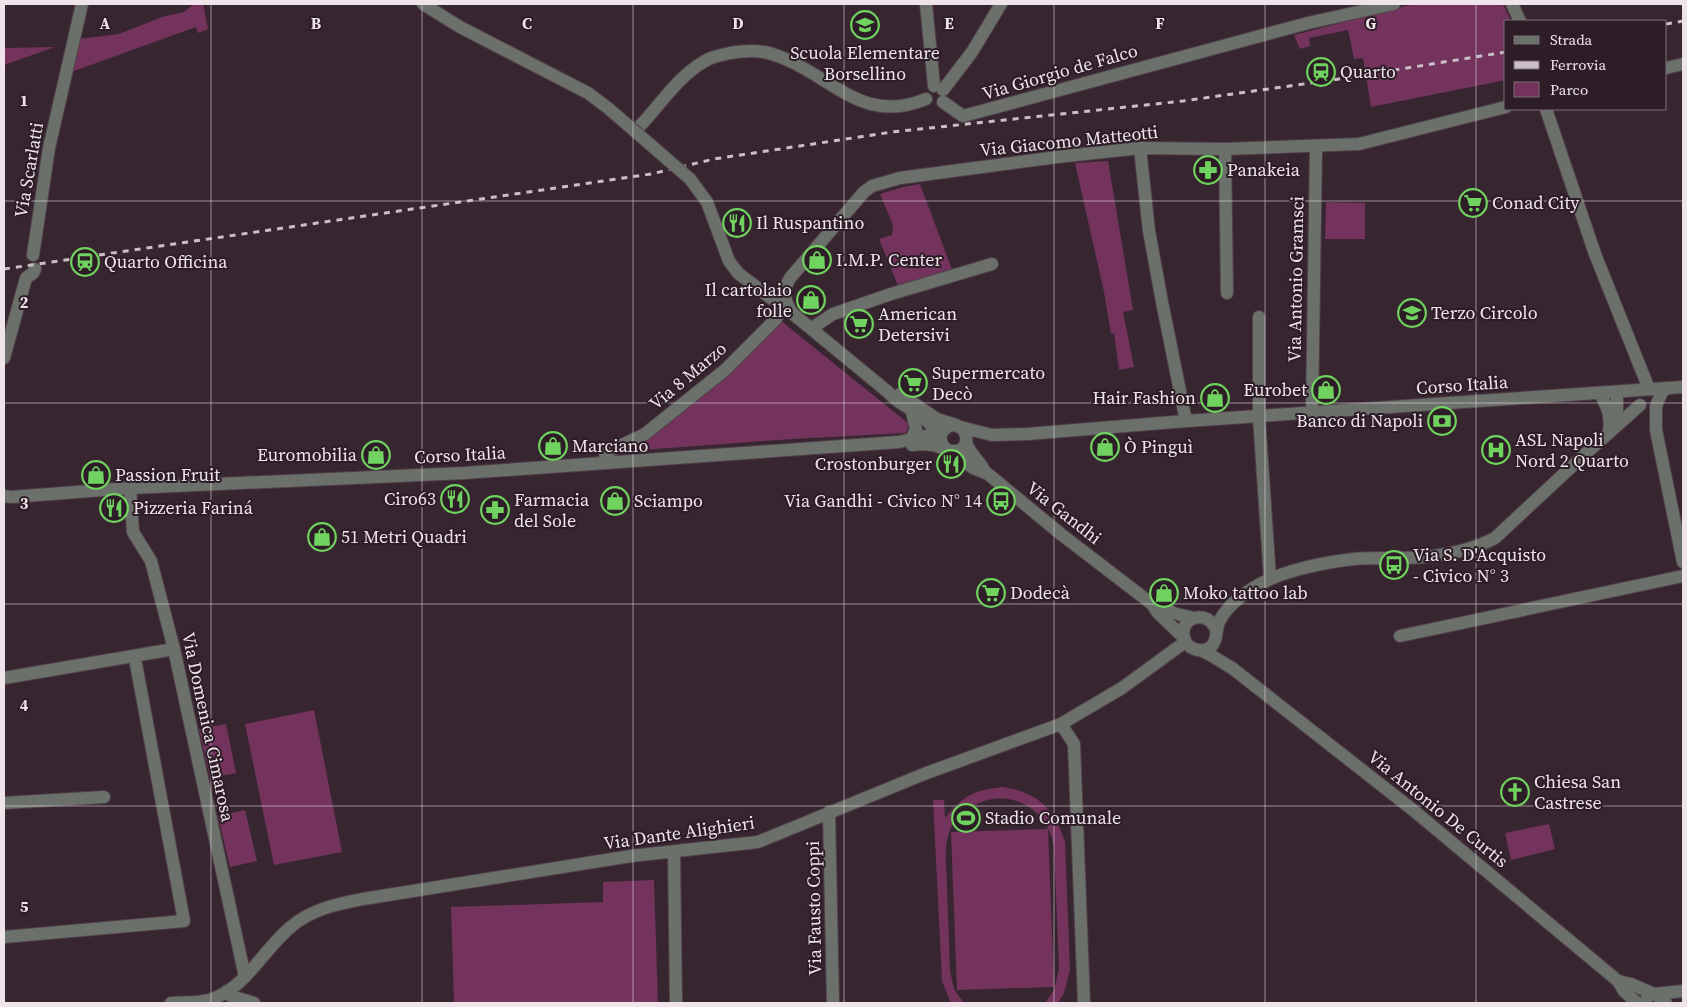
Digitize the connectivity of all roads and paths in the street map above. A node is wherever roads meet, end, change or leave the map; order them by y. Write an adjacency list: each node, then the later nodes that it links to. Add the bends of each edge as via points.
1 (82, 4): 19 (street, Via Scarlatti, via 49,148)
2 (422, 4): 15 (street, bridge, via 588,93)
3 (926, 4): 11 (street)
4 (1001, 4): 11 (street, via 972,52)
5 (1394, 4): 7 (street, Via Giorgio de Falco)
6 (1512, 4): 8 (street)
7 (1360, 8): 11 (street, Via Giorgio de Falco, via 963,116)
8 (1520, 20)
9 (1683, 64): 10 (street)
10 (1667, 68)
11 (940, 93): 12 (street, via 928,89); 12 (street, via 935,106)
12 (926, 99): 15 (street, via 889,107 877,106 847,95 780,56 741,51 706,60 694,68)
13 (1504, 108): 16 (street, Via Giacomo Matteotti, via 1359,144)
14 (1546, 110): 31 (street, via 1595,254)
15 (635, 131): 23 (street, bridge, via 690,179 706,202 729,261 738,273 772,299)
16 (1316, 147): 18 (street, Via Giacomo Matteotti); 33 (street, Via Antonio Gramsci)
17 (1140, 148): 18 (street, Via Giacomo Matteotti); 23 (street, Via Giacomo Matteotti, via 900,178 872,186 790,278 785,287); 35 (street, via 1152,249)
18 (1225, 149): 22 (street)
19 (33, 256)
20 (992, 264): 25 (street, via 833,314)
21 (36, 269): 26 (street, via 26,278)
22 (1227, 293)
23 (786, 302): 25 (street, via 792,313); 44 (street, Via 8 Marzo, via 776,319 725,370 645,434 605,453)
24 (1259, 316): 34 (street)
25 (812, 328): 28 (street)
26 (4, 358)
27 (1683, 387): 31 (street, Corso Italia)
28 (888, 392): 32 (street); 37 (street, Corso Italia, via 901,395 938,419)
29 (1617, 392): 30 (street, Corso Italia); 31 (street, Corso Italia); 36 (street)
30 (1601, 393): 33 (street, Corso Italia); 39 (street, via 1608,409)
31 (1652, 399): 36 (street); 48 (street)
32 (912, 412): 38 (street); 40 (street, via 916,428)
33 (1312, 412): 34 (street, Corso Italia)
34 (1259, 417): 35 (street, Corso Italia); 50 (street)
35 (1186, 421): 37 (street, Corso Italia, via 992,435)
36 (1620, 424): 39 (street)
37 (958, 426): 38 (street, via 948,426); 42 (street, via 966,433)
38 (942, 432): 40 (street, Corso Italia); 43 (street, via 940,441)
39 (1609, 433): 50 (street, via 1495,538 1478,546 1424,557 1355,559 1316,565)
40 (912, 438): 41 (street, Corso Italia)
41 (899, 442): 43 (street); 44 (street, Corso Italia)
42 (966, 442): 43 (street, via 962,449); 45 (street)
43 (949, 450): 45 (street, Via Gandhi)
44 (606, 463): 46 (street, Corso Italia, via 464,473)
45 (985, 472): 51 (street, Via Gandhi)
46 (130, 488): 47 (street, Corso Italia); 57 (street, Via Domenica Cimarosa, via 133,532 151,562)
47 (6, 498)
48 (1683, 562)
49 (1683, 576): 55 (street)
50 (1270, 579): 52 (street)
51 (1152, 604): 53 (street, Via Gandhi, via 1173,613); 56 (street, Via Gandhi)
52 (1228, 608): 53 (street); 54 (street, via 1218,623)
53 (1198, 617): 54 (street, via 1211,621); 56 (street, via 1186,624)
54 (1216, 633): 58 (street, via 1211,646); 60 (street, Via Antonio De Curtis)
55 (1400, 636)
56 (1184, 640): 58 (street, via 1192,648); 62 (street, Via Dante Alighieri, via 1122,688)
57 (174, 649): 61 (street); 68 (street, Via Domenica Cimarosa)
58 (1200, 650): 60 (street, Via Antonio De Curtis)
59 (136, 664): 67 (street, via 184,921)
60 (1232, 668): 69 (street, Via Antonio De Curtis, via 1413,810)
61 (4, 678)
62 (1061, 724): 65 (street, Via Dante Alighieri); 77 (street, via 1074,744)
63 (104, 797): 64 (street)
64 (4, 803)
65 (829, 812): 66 (street, Via Dante Alighieri, via 758,842); 76 (street, Via Fausto Coppi)
66 (674, 852): 68 (street, Via Dante Alighieri, via 331,906 292,925); 75 (street)
67 (4, 937)
68 (245, 977): 71 (street, Via Dante Alighieri)
69 (1618, 981): 72 (street, Via Antonio De Curtis, via 1631,984); 78 (street, Via Antonio De Curtis)
70 (1682, 991): 72 (street); 80 (street, via 1672,999)
71 (226, 992): 73 (street, Via Dante Alighieri, via 209,1000); 74 (street)
72 (1650, 998): 79 (street, Via Antonio De Curtis, via 1662,999)
73 (171, 1003)
74 (254, 1003)
75 (676, 1003)
76 (833, 1003)
77 (1084, 1003)
78 (1637, 1003)
79 (1666, 1003)
80 (1672, 1003)

